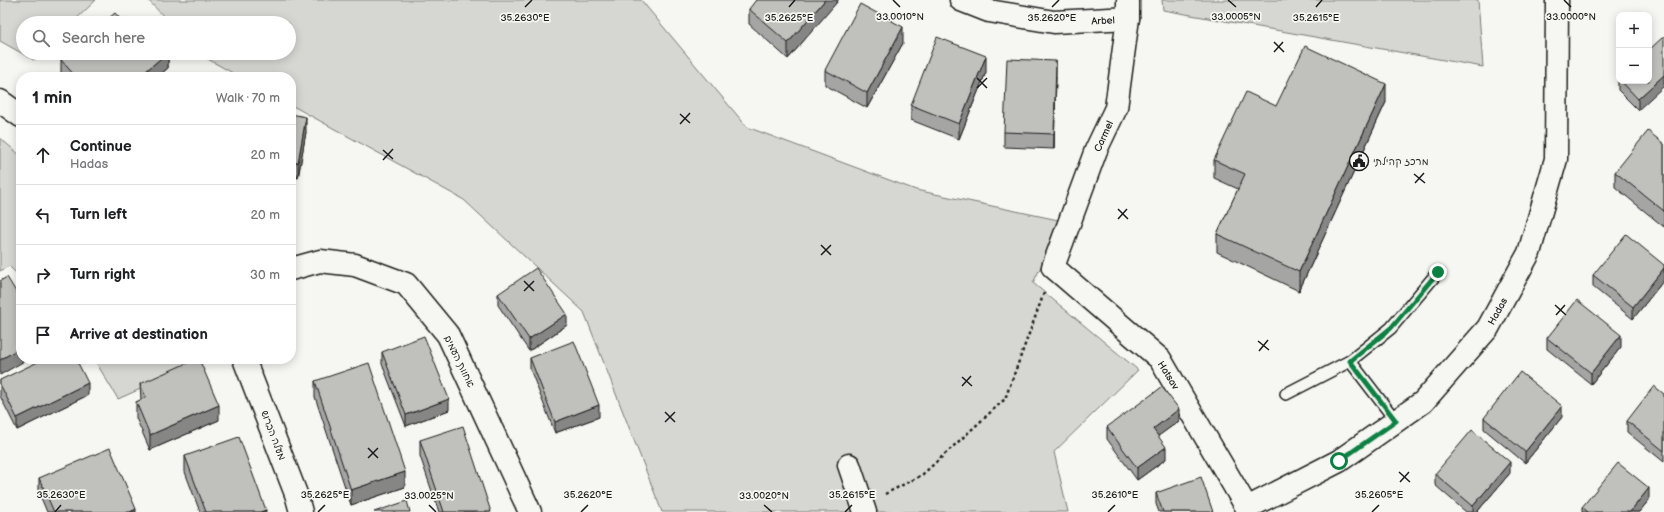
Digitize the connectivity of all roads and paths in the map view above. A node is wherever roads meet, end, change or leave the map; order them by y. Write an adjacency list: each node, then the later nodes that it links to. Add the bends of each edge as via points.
1 (961, 0): 3 (street, Arbel, via 990,11 1054,22)
2 (1561, 0): 12 (street, Hadas, via 1556,159 1529,253 1488,328 1423,402)
3 (1128, 9): 6 (street, Carmel, via 1116,108 1096,150)
4 (0, 101): 5 (street)
5 (16, 112)
6 (1053, 267): 14 (path, via 1005,399 922,475); 15 (street, Hatsav, via 1160,359)
7 (296, 268): 17 (street, אחוות העמים, via 320,261 355,265 406,284 448,335)
8 (1438, 272): 9 (lane, via 1391,328)
9 (1350, 361): 11 (lane); 12 (lane)
10 (246, 364): 16 (street, מעלה הברוש)
11 (1286, 394)
12 (1396, 421): 15 (street, Hadas, via 1339,461)
13 (849, 465): 14 (street)
14 (864, 509)
15 (1248, 510)
16 (301, 512)
17 (530, 512)

